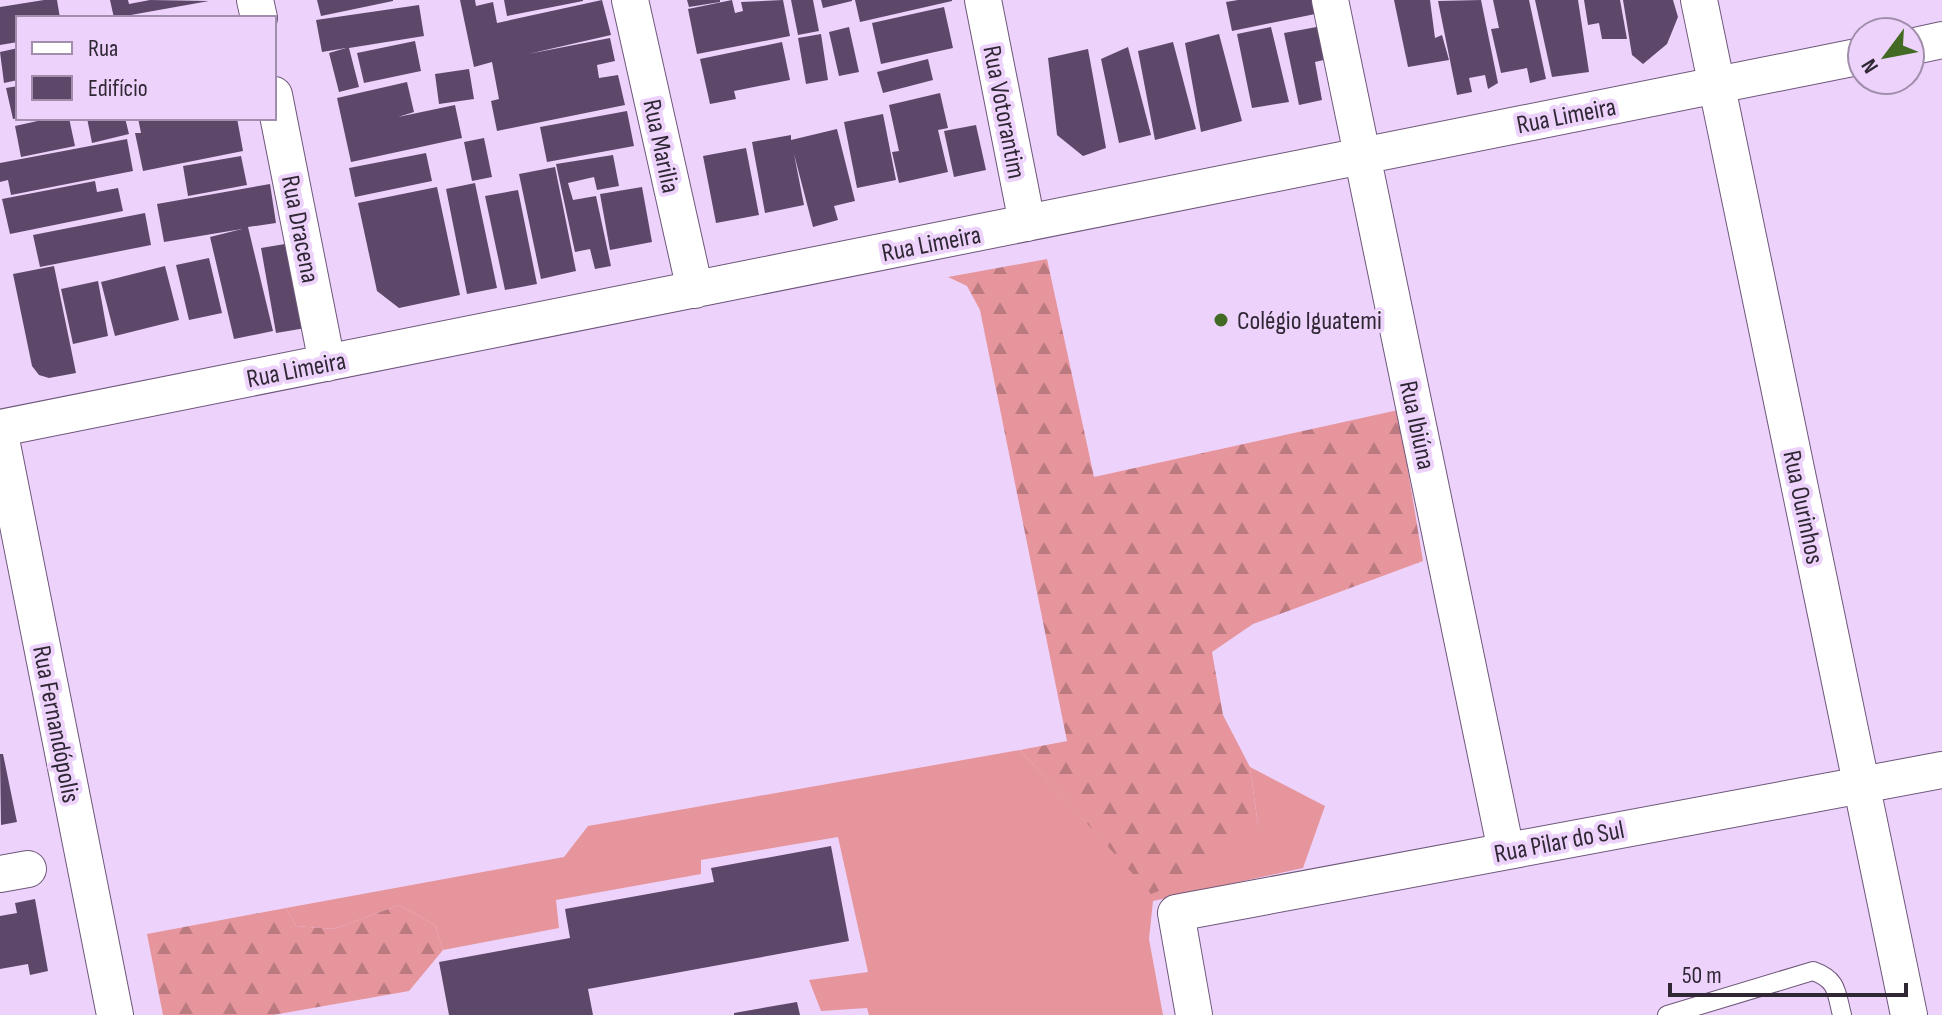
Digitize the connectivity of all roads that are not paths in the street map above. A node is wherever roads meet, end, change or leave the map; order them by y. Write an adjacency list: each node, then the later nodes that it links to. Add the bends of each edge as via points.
1 (630, 0): 10 (street, Rua Marilia)
2 (983, 0): 9 (street, Rua Votorantim)
3 (1330, 0): 8 (street, Rua Ibiúna)
4 (1699, 0): 6 (street, Rua Ourinhos)
5 (1846, 59): 6 (street, Rua Limeira)
6 (1717, 85): 8 (street, Rua Limeira); 14 (street, Rua Ourinhos)
7 (276, 105): 11 (street, Rua Dracena)
8 (1362, 156): 9 (street, Rua Limeira); 15 (street, Rua Ibiúna)
9 (1027, 223): 10 (street, Rua Limeira)
10 (695, 290): 11 (street, Rua Limeira)
11 (327, 363): 12 (street, Rua Limeira)
12 (0, 431): 16 (street, Rua Fernandópolis)
13 (1942, 770): 14 (street, Rua Pilar do Sul)
14 (1861, 785): 15 (street, Rua Pilar do Sul); 20 (street, Rua Ourinhos)
15 (1506, 851): 17 (street, Rua Pilar do Sul, via 1176,913)
16 (115, 1015)
17 (1194, 1015)
18 (1667, 1015): 19 (lane, via 1813,971 1835,985)
19 (1842, 1015)
20 (1909, 1015)

